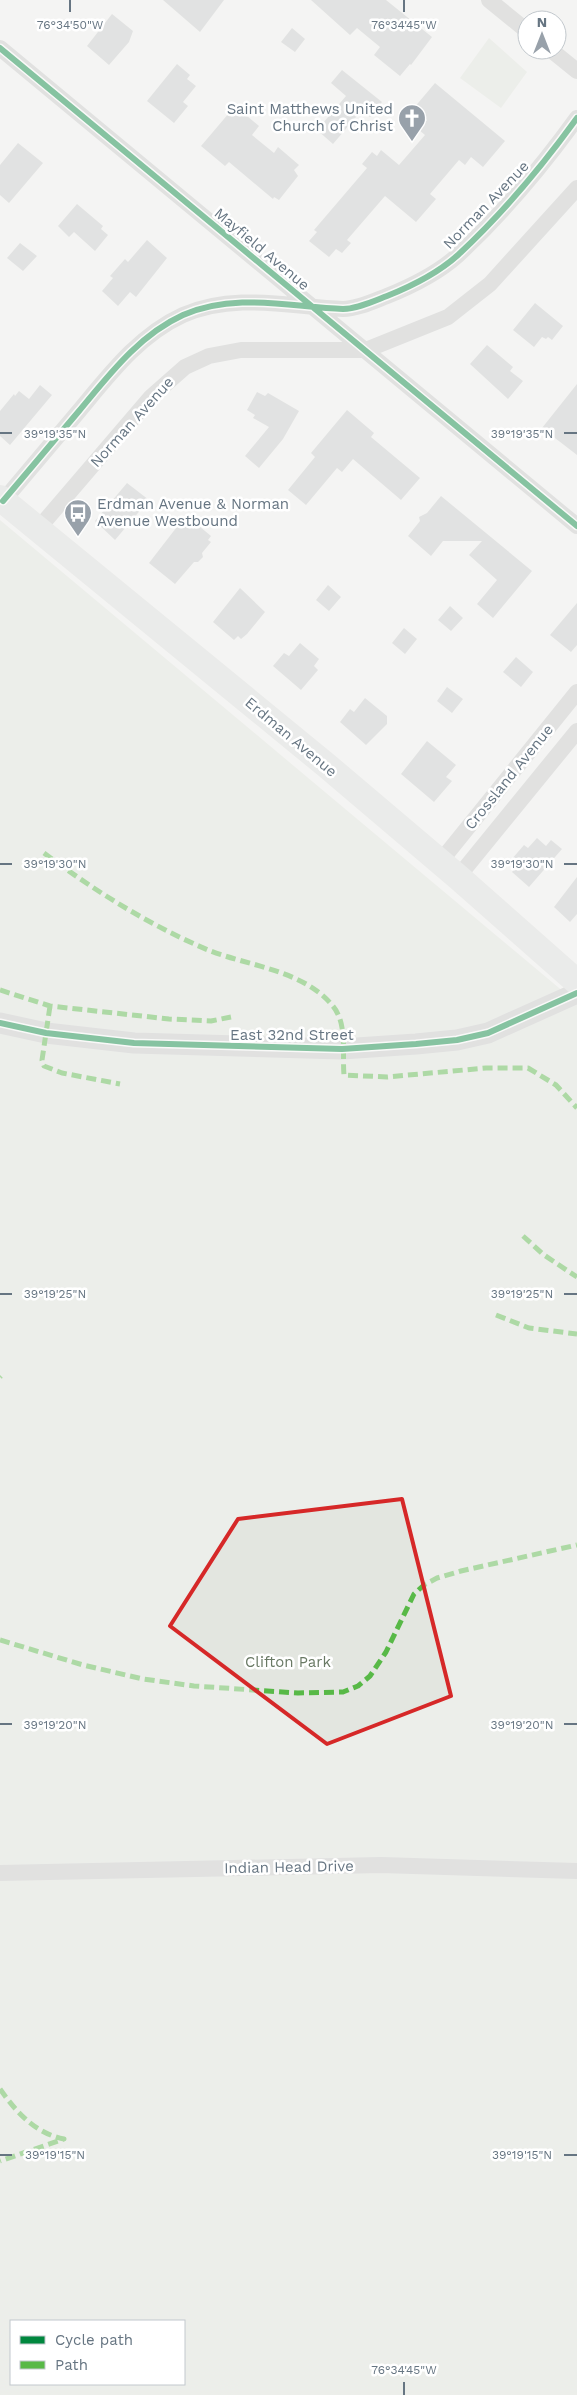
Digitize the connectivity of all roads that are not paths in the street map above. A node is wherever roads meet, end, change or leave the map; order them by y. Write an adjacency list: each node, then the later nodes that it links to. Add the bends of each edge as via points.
1 (488, 0): 2 (street)
2 (517, 23)
3 (0, 48): 8 (street, Mayfield Avenue)
4 (563, 60): 5 (street)
5 (577, 71)
6 (577, 118): 8 (street, Norman Avenue, via 529,180 458,255 434,273 376,301 346,309)
7 (577, 188): 9 (street, Norman Avenue, via 513,260 466,304 448,317)
8 (309, 305): 9 (street, Mayfield Avenue); 10 (street, Norman Avenue, via 254,302 209,306 163,326 140,343 110,374)
9 (366, 350): 11 (street, Mayfield Avenue); 12 (street, Norman Avenue, via 241,350 209,356 191,364 151,397)
10 (2, 499): 12 (main road, Erdman Avenue)
11 (577, 526)
12 (38, 529): 15 (main road, Erdman Avenue)
13 (577, 692): 15 (street, Crossland Avenue)
14 (577, 731): 15 (street, Crossland Avenue)
15 (449, 869): 16 (main road, Erdman Avenue)
16 (577, 982)
17 (577, 993): 18 (street, East 32nd Street, via 488,1033 457,1040 342,1049 134,1043 46,1033)
18 (0, 1023)
19 (577, 1871): 20 (street, Indian Head Drive, via 381,1865)
20 (0, 1873)

